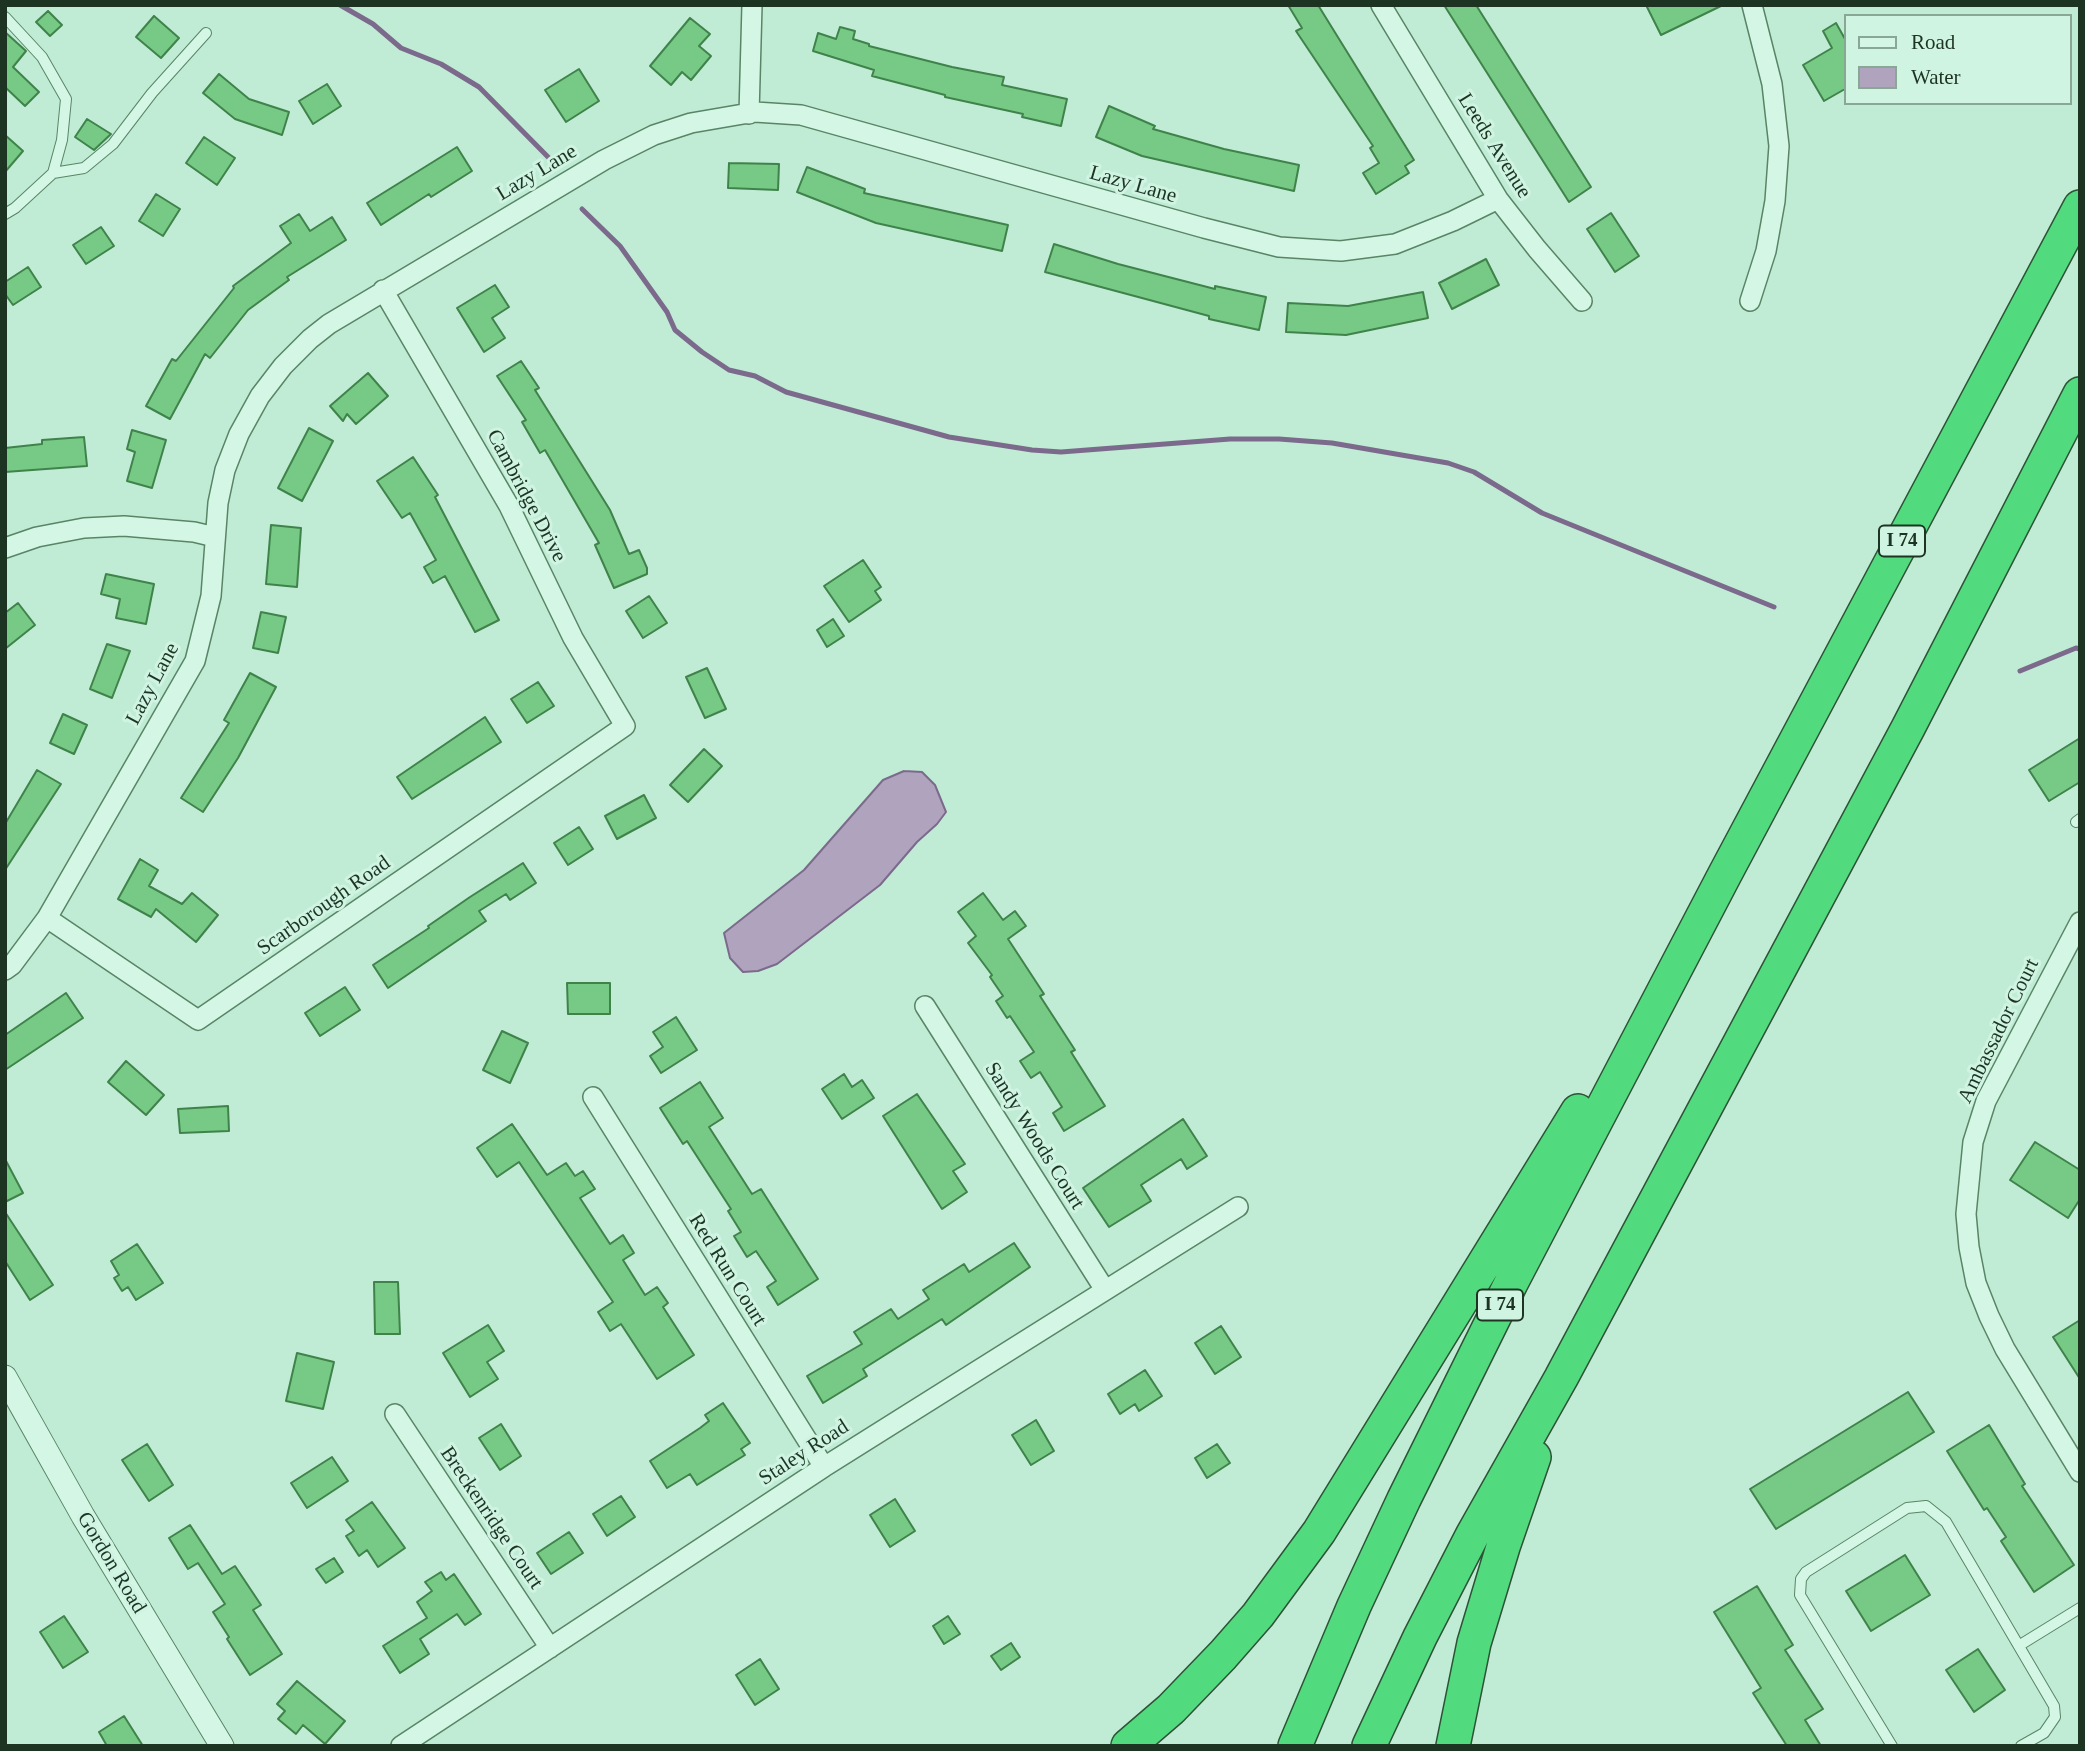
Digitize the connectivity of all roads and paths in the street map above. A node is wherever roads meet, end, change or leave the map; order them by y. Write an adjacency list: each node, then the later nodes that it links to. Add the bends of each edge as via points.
1 (752, 5): 6 (street)
2 (1381, 5): 8 (street, Leeds Avenue)
3 (1754, 6): 13 (street, via 1772,84 1779,146 1766,251)
4 (5, 17): 7 (lane, via 42,57 66,99)
5 (206, 33): 7 (lane, via 113,144 84,168)
6 (748, 114): 8 (street, Lazy Lane, via 801,115 1279,247 1341,251 1395,244); 11 (street, Lazy Lane, via 654,135)
7 (53, 173): 10 (lane)
8 (1498, 199): 12 (street, Leeds Avenue)
9 (2080, 207): 18 (highway, I 74)
10 (5, 214)
11 (383, 290): 15 (street, Lazy Lane, via 310,339 260,396 225,470); 17 (street, Cambridge Drive, via 509,506 573,638)
12 (1582, 301)
13 (1750, 301)
14 (2080, 394): 27 (highway, via 1908,728)
15 (215, 537): 16 (street, via 124,526 83,528); 19 (street, Lazy Lane, via 211,596 195,661)
16 (5, 548)
17 (625, 726): 19 (street, Scarborough Road, via 198,1020)
18 (1725, 874): 36 (highway, via 1319,1532 1223,1655); 37 (highway, I 74, via 1463,1379 1354,1606)
19 (47, 918): 21 (street, Lazy Lane)
20 (2080, 922): 30 (street, Ambassador Court, via 1986,1101 1973,1142 1966,1214 1976,1283 1989,1316)
21 (5, 970)
22 (925, 1006): 25 (street, Sandy Woods Court)
23 (593, 1097): 29 (street, Red Run Court)
24 (1238, 1207): 25 (street, Staley Road)
25 (1105, 1290): 29 (street, Staley Road)
26 (5, 1377): 34 (street, Gordon Road)
27 (1561, 1378): 38 (highway, via 1473,1534); 39 (highway, via 1487,1598)
28 (394, 1414): 33 (street, Breckenridge Court)
29 (824, 1467): 33 (street, Staley Road)
30 (2080, 1472)
31 (2080, 1608): 32 (lane)
32 (2020, 1645): 40 (lane, via 1946,1522 1926,1506 1907,1508 1806,1572 1800,1595); 41 (lane, via 2054,1706 2055,1717 2044,1732)
33 (550, 1648): 35 (street, Staley Road)
34 (222, 1746)
35 (401, 1746)
36 (1128, 1746)
37 (1295, 1746)
38 (1369, 1746)
39 (1453, 1746)
40 (1892, 1746)
41 (2021, 1746)

